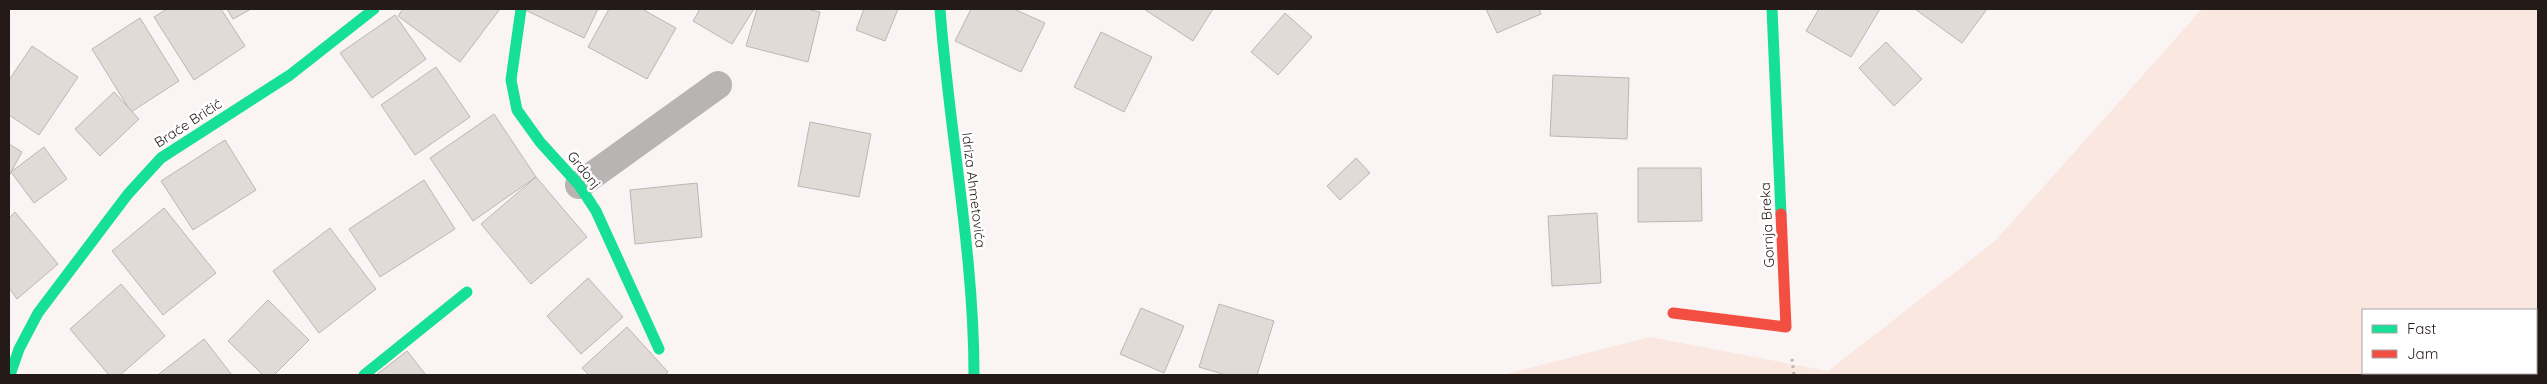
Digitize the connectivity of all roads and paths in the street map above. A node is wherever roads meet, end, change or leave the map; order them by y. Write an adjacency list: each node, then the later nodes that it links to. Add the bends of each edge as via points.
1 (374, 9): 10 (street, Braće Bričić, via 290,75 161,158 128,194 38,313)
2 (521, 9): 6 (street, Grdonj, via 511,80 517,110 540,142)
3 (940, 9): 12 (street, Idriza Ahmetovića, via 952,140 966,236)
4 (1772, 9): 8 (street, Gornja Breka, via 1786,327)
5 (718, 85): 6 (street)
6 (579, 185): 9 (street, Grdonj, via 596,211)
7 (467, 292): 11 (street)
8 (1673, 313)
9 (659, 349)
10 (10, 375)
11 (364, 375)
12 (974, 375)

